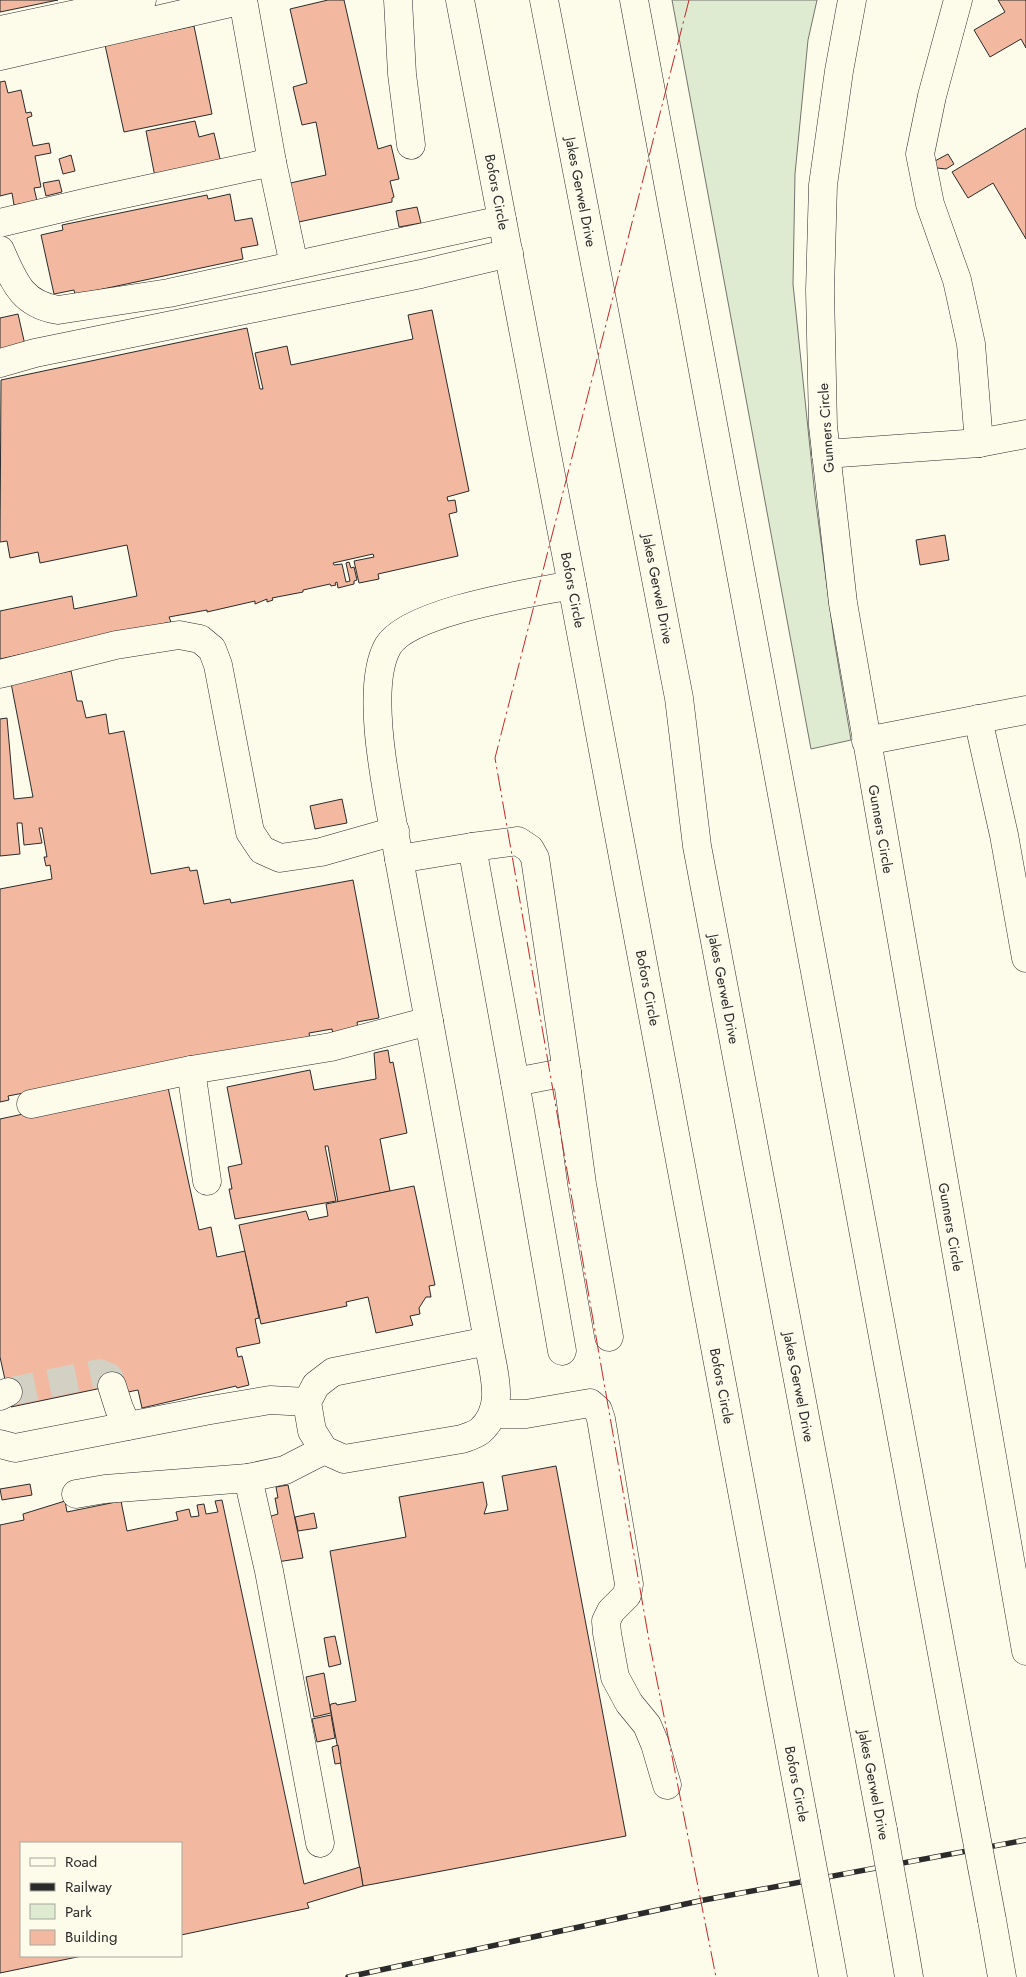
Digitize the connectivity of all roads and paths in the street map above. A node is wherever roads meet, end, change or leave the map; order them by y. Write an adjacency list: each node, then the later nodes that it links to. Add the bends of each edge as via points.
1 (142, 0): 9 (main road)
2 (243, 0): 10 (main road); 12 (main road)
3 (398, 0): 11 (main road, via 402,74)
4 (460, 0): 13 (main road, Bofors Circle)
5 (544, 0): 52 (main road, Jakes Gerwel Drive, bridge, via 679,698 699,856)
6 (634, 0): 53 (main road, bridge)
7 (852, 0): 21 (main road, Gunners Circle, via 824,185 820,290)
8 (958, 0): 20 (main road, via 920,154 930,204 957,280 971,344)
9 (0, 30)
10 (0, 56)
11 (411, 145)
12 (272, 162): 14 (main road); 17 (main road)
13 (502, 220): 16 (main road, Bofors Circle); 17 (main road)
14 (0, 223)
15 (0, 250): 17 (main road, via 27,299 43,308 58,310 169,293)
16 (509, 253): 18 (main road); 22 (main road, Bofors Circle)
17 (294, 265)
18 (0, 363)
19 (1026, 434): 20 (main road)
20 (979, 444): 21 (main road)
21 (826, 454): 26 (main road, Gunners Circle, via 843,603)
22 (572, 586): 27 (main road, via 490,601 437,616 407,629 389,645 381,664 379,722 384,775); 51 (main road, Bofors Circle, bridge)
23 (0, 674): 27 (main road, via 125,644 179,635 200,639 212,650 218,665 250,832 262,850 280,858 288,857 321,852)
24 (1026, 710): 25 (main road)
25 (978, 719): 26 (main road); 30 (main road, via 1004,835)
26 (866, 741): 48 (main road, Gunners Circle)
27 (395, 831): 29 (main road)
28 (472, 847): 29 (main road); 33 (main road, via 518,841 530,849 535,858); 34 (main road)
29 (399, 859): 31 (main road)
30 (1026, 958)
31 (429, 1021): 32 (main road, via 331,1047); 38 (main road)
32 (191, 1070): 35 (main road); 36 (main road)
33 (566, 1072): 34 (main road); 37 (main road)
34 (515, 1082): 39 (main road)
35 (31, 1104)
36 (207, 1181)
37 (609, 1337)
38 (488, 1341): 41 (main road, via 333,1372 316,1385); 42 (main road, via 497,1395)
39 (562, 1351)
40 (112, 1386): 43 (main road)
41 (307, 1402): 43 (main road, via 270,1400); 45 (main road, via 312,1431)
42 (494, 1414): 45 (main road, via 479,1432 462,1439 344,1459); 49 (main road, via 526,1414 590,1403 598,1410 629,1584 627,1595 606,1621 615,1677 629,1703 647,1725)
43 (127, 1426): 44 (main road, via 15,1448)
44 (0, 1444)
45 (324, 1450): 46 (main road, via 286,1470)
46 (248, 1478): 47 (main road); 50 (main road)
47 (76, 1494)
48 (1026, 1651)
49 (667, 1785)
50 (320, 1843)
51 (833, 1977)
52 (910, 1977)
53 (1002, 1977)

